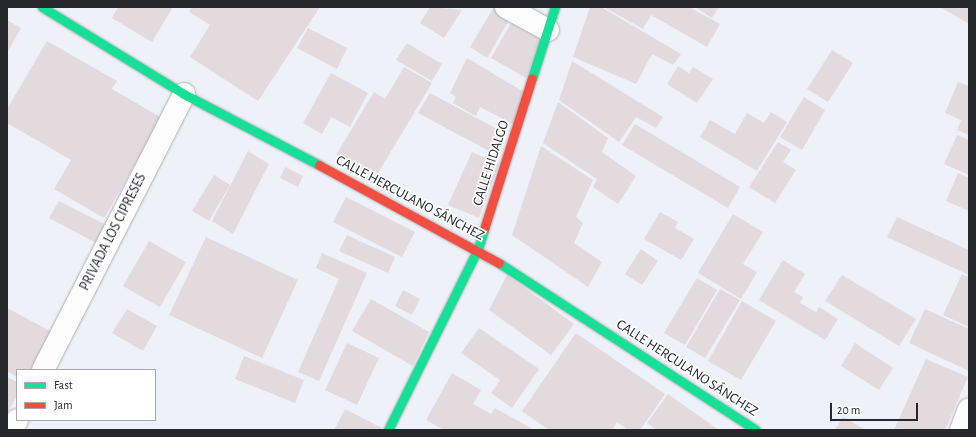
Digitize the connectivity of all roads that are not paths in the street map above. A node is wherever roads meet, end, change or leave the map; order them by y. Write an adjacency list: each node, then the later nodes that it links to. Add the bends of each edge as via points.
1 (42, 7): 5 (street, CALLE HERCULANO SÁNCHEZ)
2 (506, 7): 4 (street)
3 (555, 7): 4 (street, CALLE HIDALGO)
4 (548, 30): 6 (street, CALLE HIDALGO)
5 (184, 94): 6 (street, CALLE HERCULANO SÁNCHEZ); 7 (street, PRIVADA LOS CIPRESES)
6 (478, 249): 11 (street, CALLE HIDALGO); 12 (street, CALLE HERCULANO SÁNCHEZ)
7 (44, 369)
8 (969, 409): 13 (street)
9 (16, 421): 10 (street)
10 (12, 430)
11 (388, 430)
12 (756, 430)
13 (960, 430)

